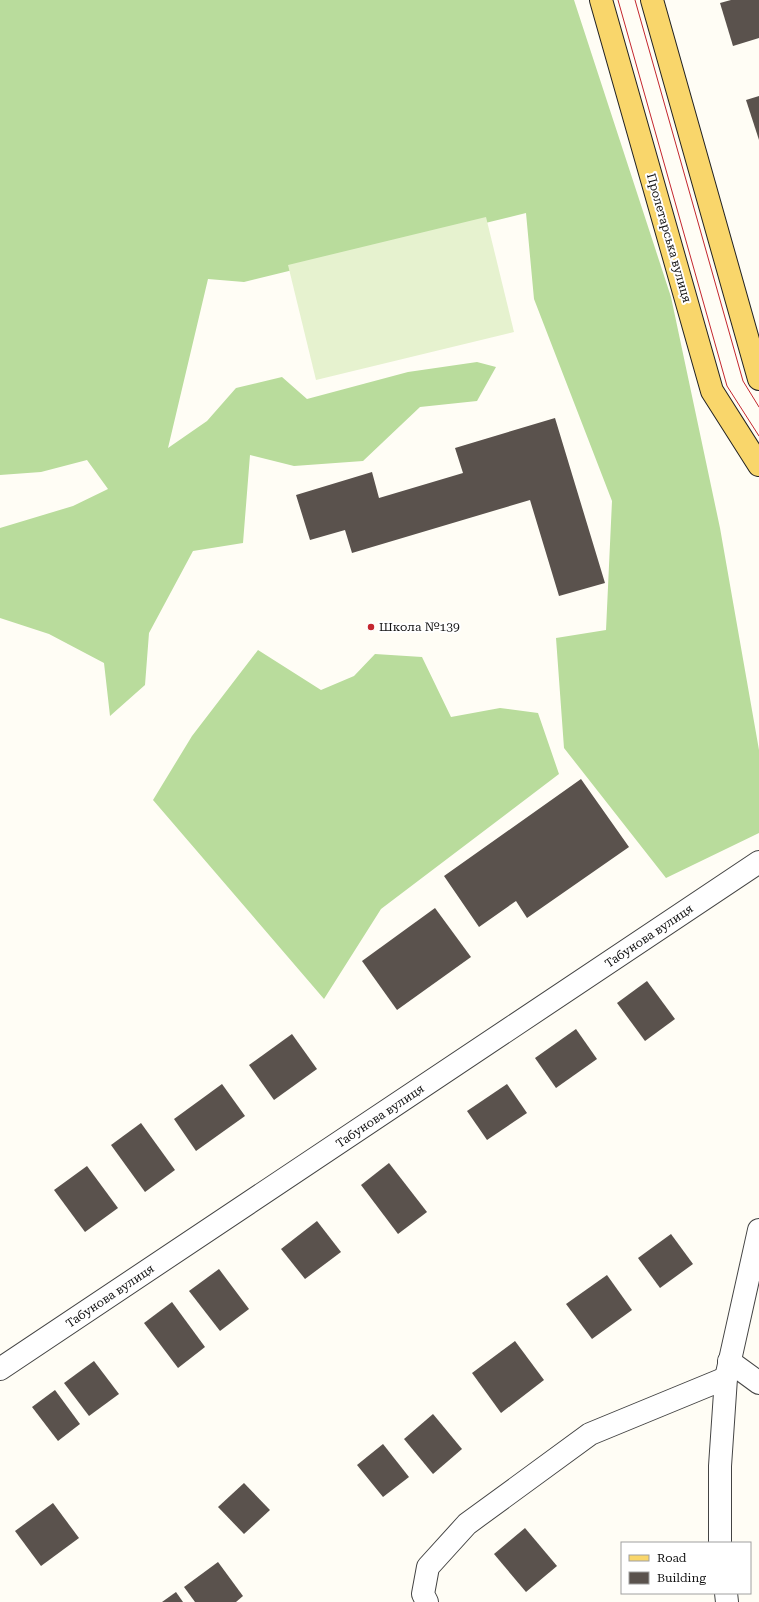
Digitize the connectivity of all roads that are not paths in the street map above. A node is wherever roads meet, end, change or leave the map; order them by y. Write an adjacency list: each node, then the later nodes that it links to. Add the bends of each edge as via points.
1 (601, 0): 4 (main road, Пролетарська вулиця, via 712,391)
2 (652, 0): 3 (main road)
3 (759, 379)
4 (759, 465)
5 (759, 862): 7 (street, Табунова вулиця)
6 (759, 1230): 8 (street)
7 (0, 1369)
8 (728, 1370): 9 (street); 10 (street, via 720,1466); 11 (street, via 590,1434 467,1524 428,1567 423,1594)
9 (759, 1383)
10 (720, 1542)
11 (427, 1602)

